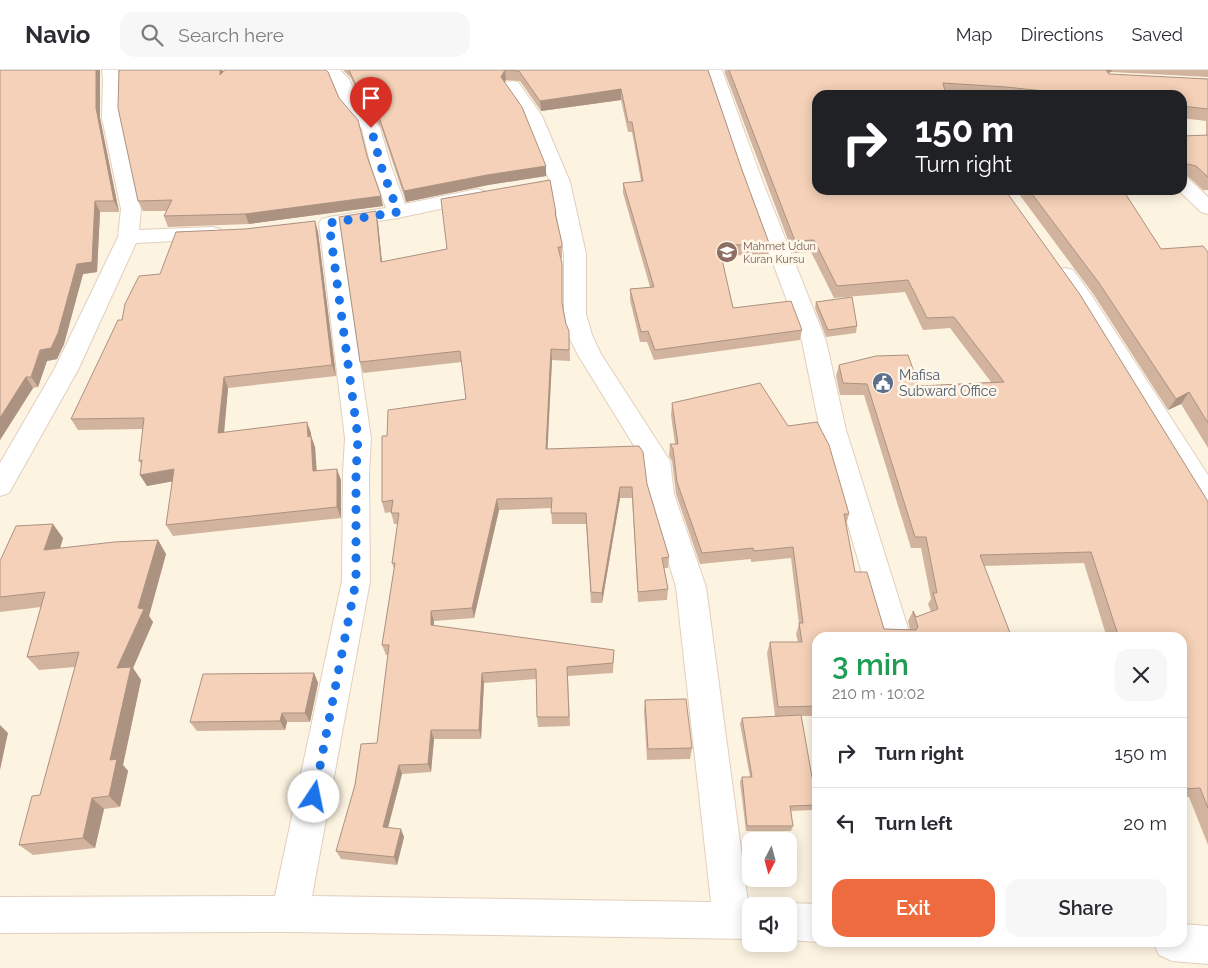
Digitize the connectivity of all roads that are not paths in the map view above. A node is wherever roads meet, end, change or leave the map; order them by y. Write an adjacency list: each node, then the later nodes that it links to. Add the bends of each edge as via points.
1 (110, 70): 10 (street, via 111,118 131,209)
2 (330, 70): 8 (street, via 340,79 352,107 371,128)
3 (714, 70): 14 (street, via 814,341 833,430)
4 (512, 86): 17 (street, via 533,116 551,184 575,254 575,314 580,335 657,461 661,494 691,587)
5 (1187, 187): 7 (street)
6 (497, 192): 8 (street)
7 (1208, 208)
8 (398, 212): 15 (street, via 321,224 358,438 356,581)
9 (232, 233): 10 (street)
10 (128, 236): 12 (street, via 66,370)
11 (1050, 254): 13 (street, via 1084,302)
12 (0, 486)
13 (1208, 502)
14 (894, 632)
15 (290, 914): 16 (street); 17 (street)
16 (0, 915)
17 (742, 920)
18 (797, 922): 19 (street)
19 (812, 923)
20 (1187, 943): 21 (street)
21 (1208, 945)

